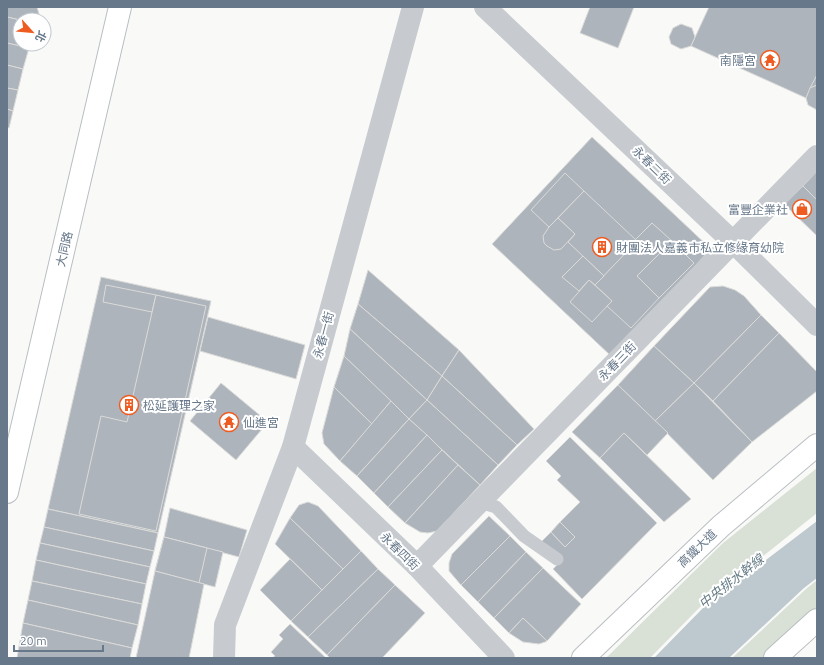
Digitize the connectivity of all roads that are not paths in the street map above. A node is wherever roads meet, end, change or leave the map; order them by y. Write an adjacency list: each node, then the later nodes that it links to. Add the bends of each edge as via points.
1 (120, 7): 9 (street, 大同路)
2 (413, 7): 8 (street, 永春一街)
3 (486, 7): 5 (street, 永春二街)
4 (817, 156): 5 (street, 永春三街)
5 (733, 242): 6 (street, 永春二街); 10 (street, 永春三街)
6 (817, 325)
7 (817, 445): 16 (street, 高鐵大道, via 721,526)
8 (293, 447): 12 (street, 永春四街); 14 (street, 永春一街, via 225,625)
9 (7, 492)
10 (480, 502): 11 (lane, via 496,507 524,536); 12 (street, 永春三街)
11 (557, 558)
12 (417, 566): 15 (street, 永春四街)
13 (817, 620): 17 (street)
14 (224, 658)
15 (504, 658)
16 (583, 658)
17 (775, 658)

